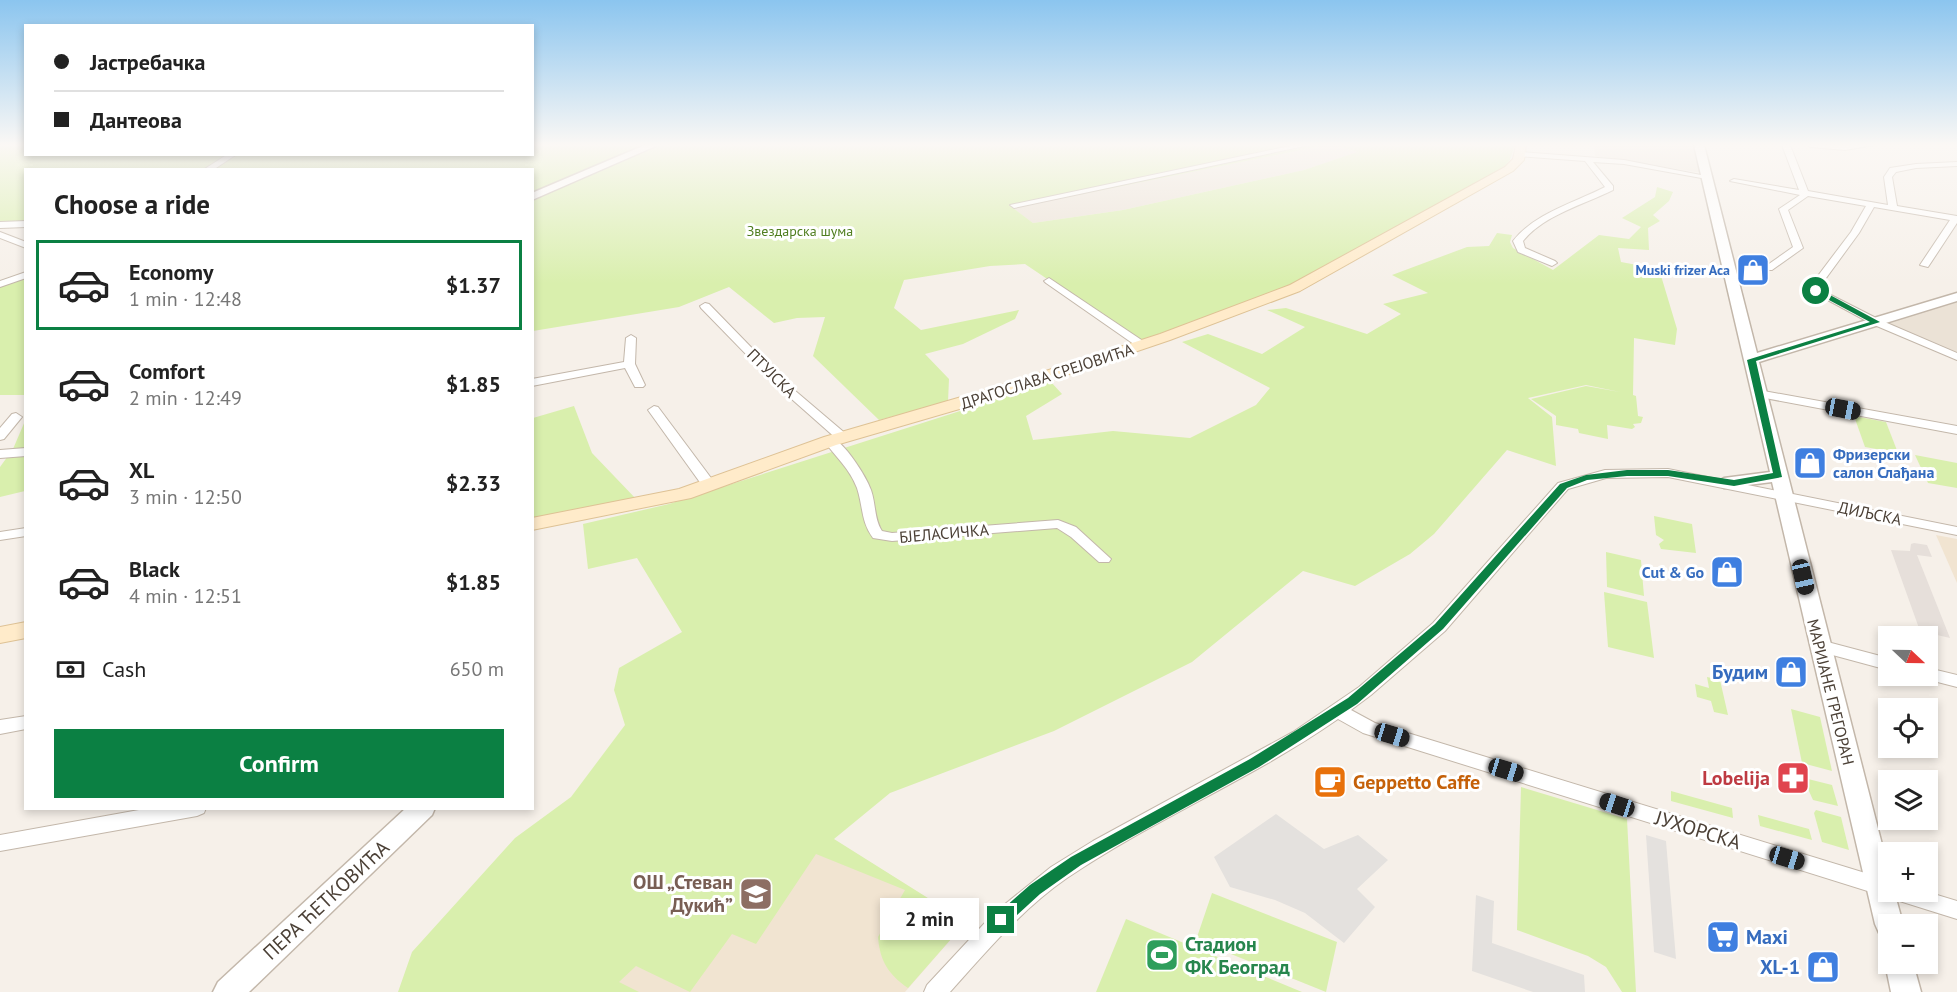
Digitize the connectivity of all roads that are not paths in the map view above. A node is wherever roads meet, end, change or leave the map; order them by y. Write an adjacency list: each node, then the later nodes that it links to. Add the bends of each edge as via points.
1 (1081, 191): 8 (street)
2 (1469, 191): 26 (main road, ДРАГОСЛАВА СРЕЈОВИЋА, via 1302,284)
3 (1603, 191): 16 (street, via 1556,214 1518,241 1521,250)
4 (1710, 191): 28 (street, МАРИЈАНЕ ГРЕГОРАН)
5 (1794, 191): 7 (street)
6 (1890, 191): 10 (street)
7 (1804, 193): 9 (street); 18 (street, via 1783,209 1798,248)
8 (1014, 205)
9 (1870, 205): 10 (street); 24 (street, via 1855,234 1815,288)
10 (1893, 209): 11 (street)
11 (1956, 219): 17 (street)
12 (24, 224): 13 (street)
13 (0, 225)
14 (0, 235): 15 (street)
15 (23, 242)
16 (1552, 263)
17 (1925, 265)
18 (1769, 268)
19 (24, 276): 21 (street)
20 (1049, 281): 26 (street)
21 (0, 284)
22 (1957, 297): 24 (street)
23 (705, 306): 37 (street, ПТУЈСКА)
24 (1876, 322): 27 (street); 28 (street)
25 (631, 338): 29 (street)
26 (1142, 345): 37 (main road, ДРАГОСЛАВА СРЕЈОВИЋА, via 980,398)
27 (1957, 357)
28 (1751, 360): 32 (street, МАРИЈАНЕ ГРЕГОРАН)
29 (629, 363): 30 (street); 31 (street)
30 (534, 383)
31 (639, 385)
32 (1758, 394): 35 (street); 40 (street, МАРИЈАНЕ ГРЕГОРАН)
33 (654, 410): 42 (street)
34 (9, 422): 36 (street)
35 (1957, 430)
36 (0, 436)
37 (836, 439): 42 (main road, ДРАГОСЛАВА СРЕЈОВИЋА); 48 (street, БЈЕЛАСИЧКА, via 864,489 871,524 878,535 1058,524 1071,528)
38 (24, 452): 39 (street)
39 (0, 454)
40 (1778, 475): 41 (street, via 1752,482); 43 (street, МАРИЈАНЕ ГРЕГОРАН)
41 (1724, 483): 43 (street, ДИЉСКА); 55 (street, ДИЉСКА, via 1646,472 1605,474 1563,486 1439,627)
42 (709, 485): 44 (main road, ДРАГОСЛАВА СРЕЈОВИЋА, via 637,505)
43 (1783, 495): 45 (street, ДИЉСКА); 51 (street, МАРИЈАНЕ ГРЕГОРАН)
44 (534, 524)
45 (1957, 531)
46 (24, 532): 47 (street)
47 (0, 536)
48 (1104, 559)
49 (24, 630): 50 (main road)
50 (0, 635)
51 (1820, 646): 52 (street); 61 (street, МАРИЈАНЕ ГРЕГОРАН)
52 (1878, 661)
53 (1938, 676): 54 (street)
54 (1957, 681)
55 (1339, 711): 62 (street, ЈУХОРСКА, via 1370,728); 67 (street, ДИЉСКА, via 1255,763 1058,873 993,928)
56 (24, 722): 57 (street)
57 (0, 727)
58 (186, 810): 60 (street)
59 (421, 810): 66 (street, ПЕРА ЋЕТКОВИЋА)
60 (0, 843)
61 (1878, 856)
62 (1878, 886)
63 (1930, 902): 64 (street, ЈУХОРСКА)
64 (1957, 910)
65 (1902, 974): 68 (street)
66 (228, 992)
67 (935, 992)
68 (1906, 992)

